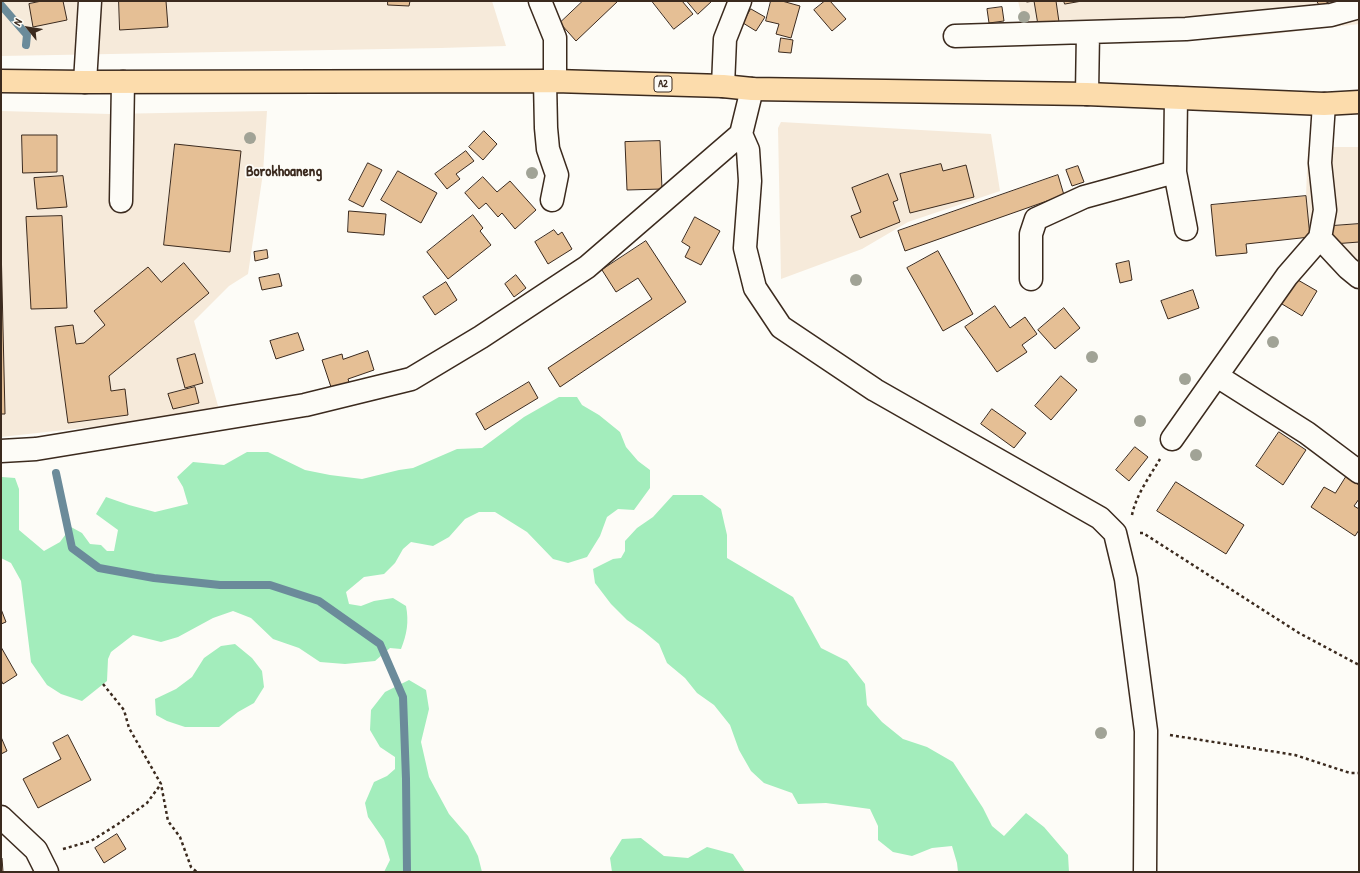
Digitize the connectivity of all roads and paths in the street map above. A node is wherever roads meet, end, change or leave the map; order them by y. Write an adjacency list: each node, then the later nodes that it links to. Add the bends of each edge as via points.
1 (90, 1): 9 (street)
2 (540, 1): 8 (street, via 556,38)
3 (740, 1): 11 (street, via 725,39)
4 (1359, 6): 5 (street, via 1331,15 1186,29)
5 (1088, 32): 6 (street); 13 (street)
6 (955, 36)
7 (1, 81): 9 (main road, A2)
8 (550, 81): 10 (main road, A2); 11 (main road, A2); 19 (street, via 546,128 548,149 557,175)
9 (85, 82): 10 (main road, A2)
10 (123, 82): 20 (street)
11 (723, 86): 12 (main road, A2)
12 (752, 89): 13 (main road, A2); 17 (street)
13 (1087, 94): 14 (main road, A2)
14 (1176, 98): 16 (main road, A2); 18 (street)
15 (1359, 102): 16 (main road, A2)
16 (1324, 104): 22 (street, via 1320,163 1325,210)
17 (741, 134): 27 (street, via 587,267 481,337 411,379 305,405 36,449); 29 (street, via 748,150 750,181 745,248 755,288 781,327 875,390)
18 (1175, 172): 21 (street); 24 (street, via 1084,197 1036,219 1031,234)
19 (552, 200)
20 (121, 201)
21 (1186, 229)
22 (1320, 238): 23 (street); 25 (street, via 1287,276)
23 (1359, 277)
24 (1031, 279)
25 (1217, 376): 26 (street); 28 (street, via 1307,433)
26 (1172, 439): 29 (path, via 1145,485)
27 (1, 451)
28 (1359, 472)
29 (1122, 533): 30 (path, via 1143,533 1299,633); 32 (street)
30 (1359, 664)
31 (103, 684): 34 (path, via 124,710 129,728)
32 (1146, 731): 33 (path, via 1295,755 1350,773); 38 (street)
33 (1359, 773)
34 (161, 784): 36 (path, via 147,803 118,824 91,841 59,851); 37 (path, via 168,821 180,837 191,867)
35 (1, 817): 36 (street, via 36,850)
36 (46, 870)
37 (198, 872)
38 (1145, 872)

